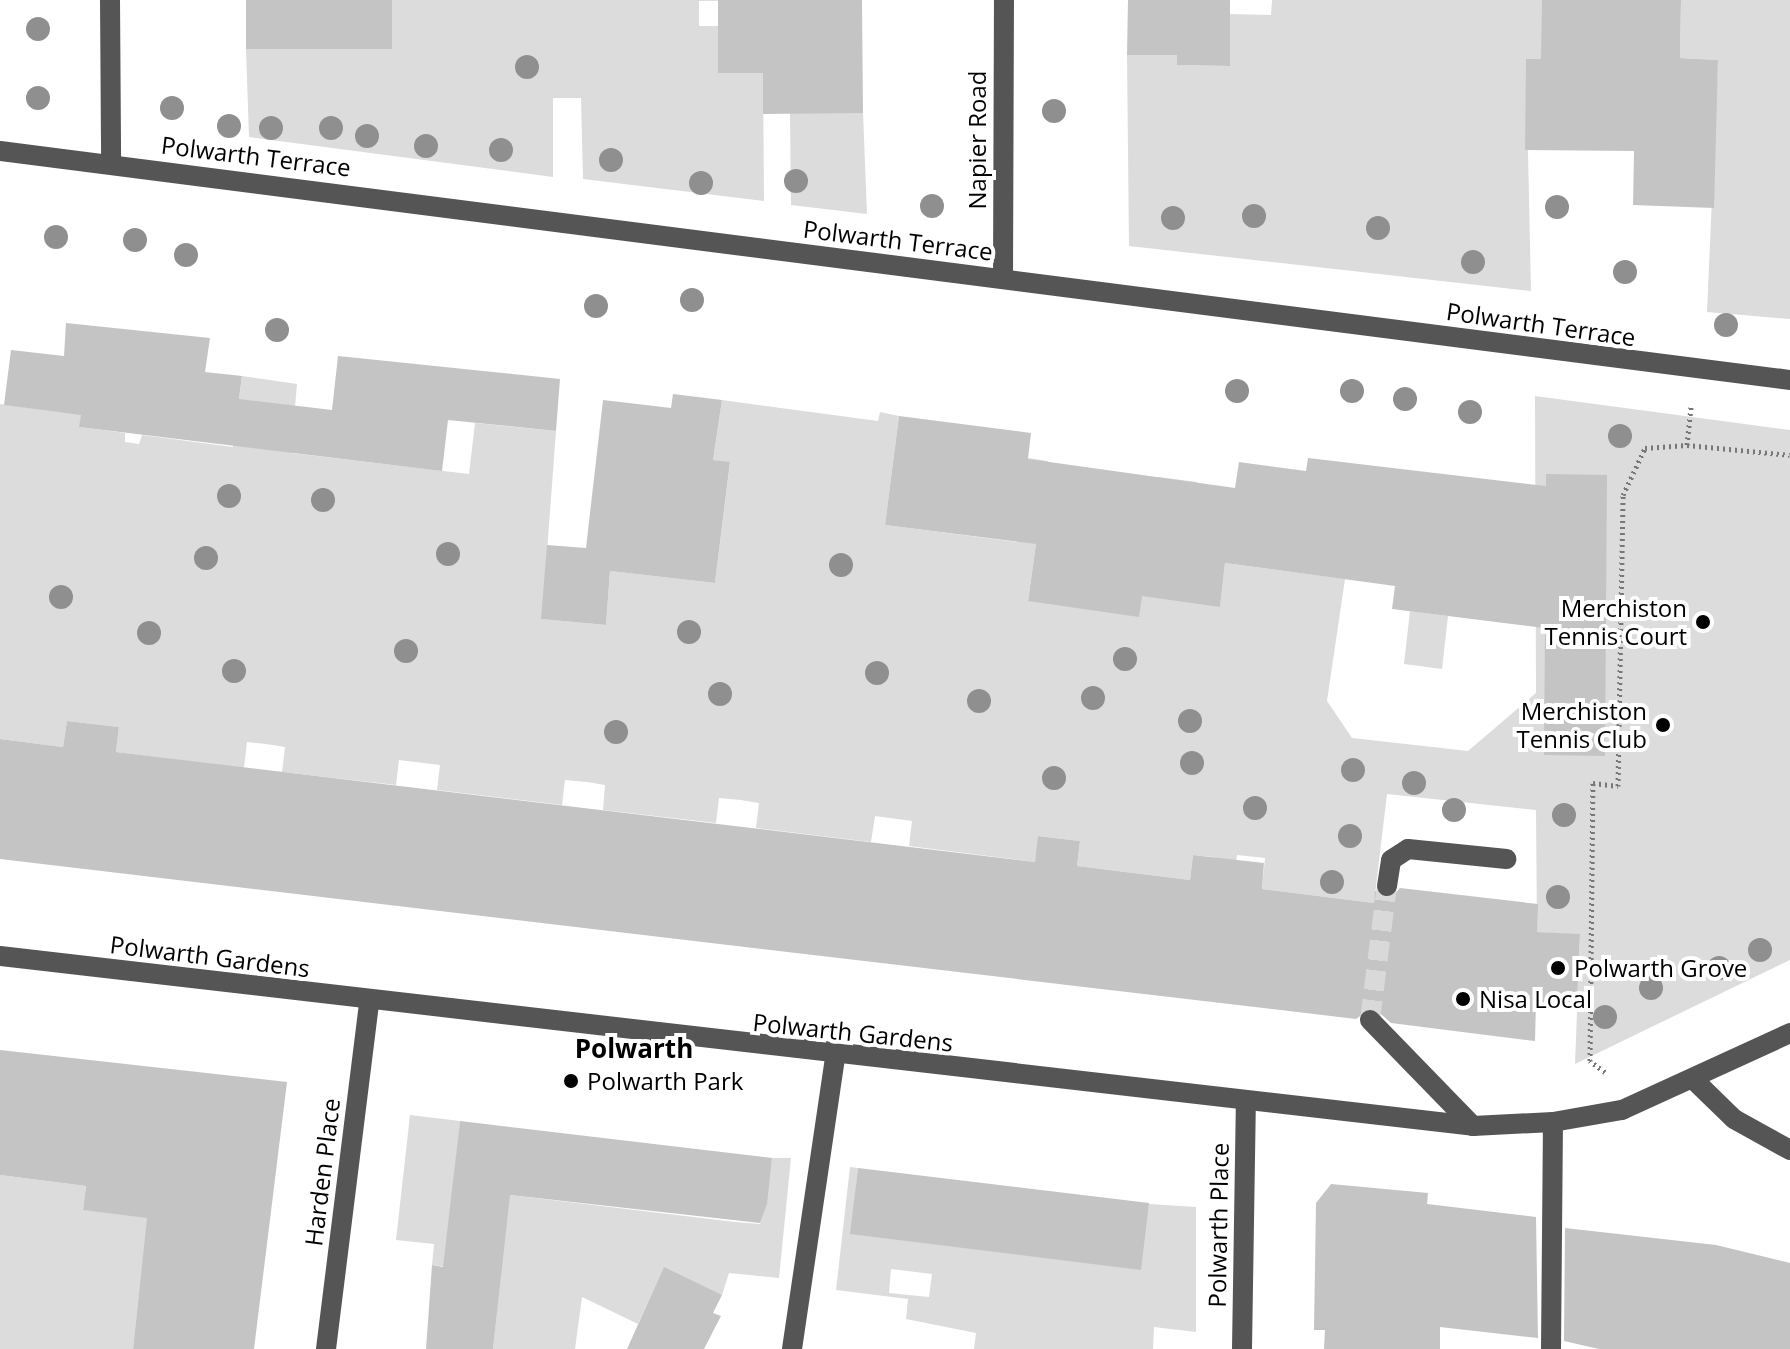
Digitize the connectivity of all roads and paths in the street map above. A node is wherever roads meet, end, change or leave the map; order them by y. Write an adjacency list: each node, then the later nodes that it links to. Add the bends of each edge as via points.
1 (110, 0): 4 (street)
2 (1004, 0): 5 (street, Napier Road)
3 (0, 151): 4 (street, Polwarth Terrace)
4 (111, 163): 5 (street, Polwarth Terrace)
5 (1003, 279): 6 (street, Polwarth Terrace)
6 (1699, 370): 7 (street, Polwarth Terrace); 8 (path)
7 (1790, 380)
8 (1687, 445): 9 (path); 19 (path, via 1645,448 1623,495 1618,786 1593,783 1590,1061)
9 (1790, 455)
10 (1506, 859): 11 (street, via 1408,849 1391,860)
11 (1387, 886)
12 (0, 956): 13 (street, Polwarth Gardens)
13 (369, 1002): 16 (street, Polwarth Gardens); 23 (street, Harden Place)
14 (1370, 1020): 21 (street)
15 (1790, 1033): 17 (street)
16 (835, 1057): 18 (street, Polwarth Gardens); 24 (street)
17 (1695, 1081): 19 (street, Polwarth Gardens); 22 (street, via 1734,1119)
18 (1246, 1102): 21 (street, Polwarth Gardens); 25 (street, Polwarth Place)
19 (1647, 1102): 20 (street, Polwarth Gardens)
20 (1553, 1122): 21 (street, Polwarth Gardens); 26 (street)
21 (1473, 1126)
22 (1790, 1150)
23 (326, 1349)
24 (792, 1349)
25 (1242, 1349)
26 (1551, 1349)

